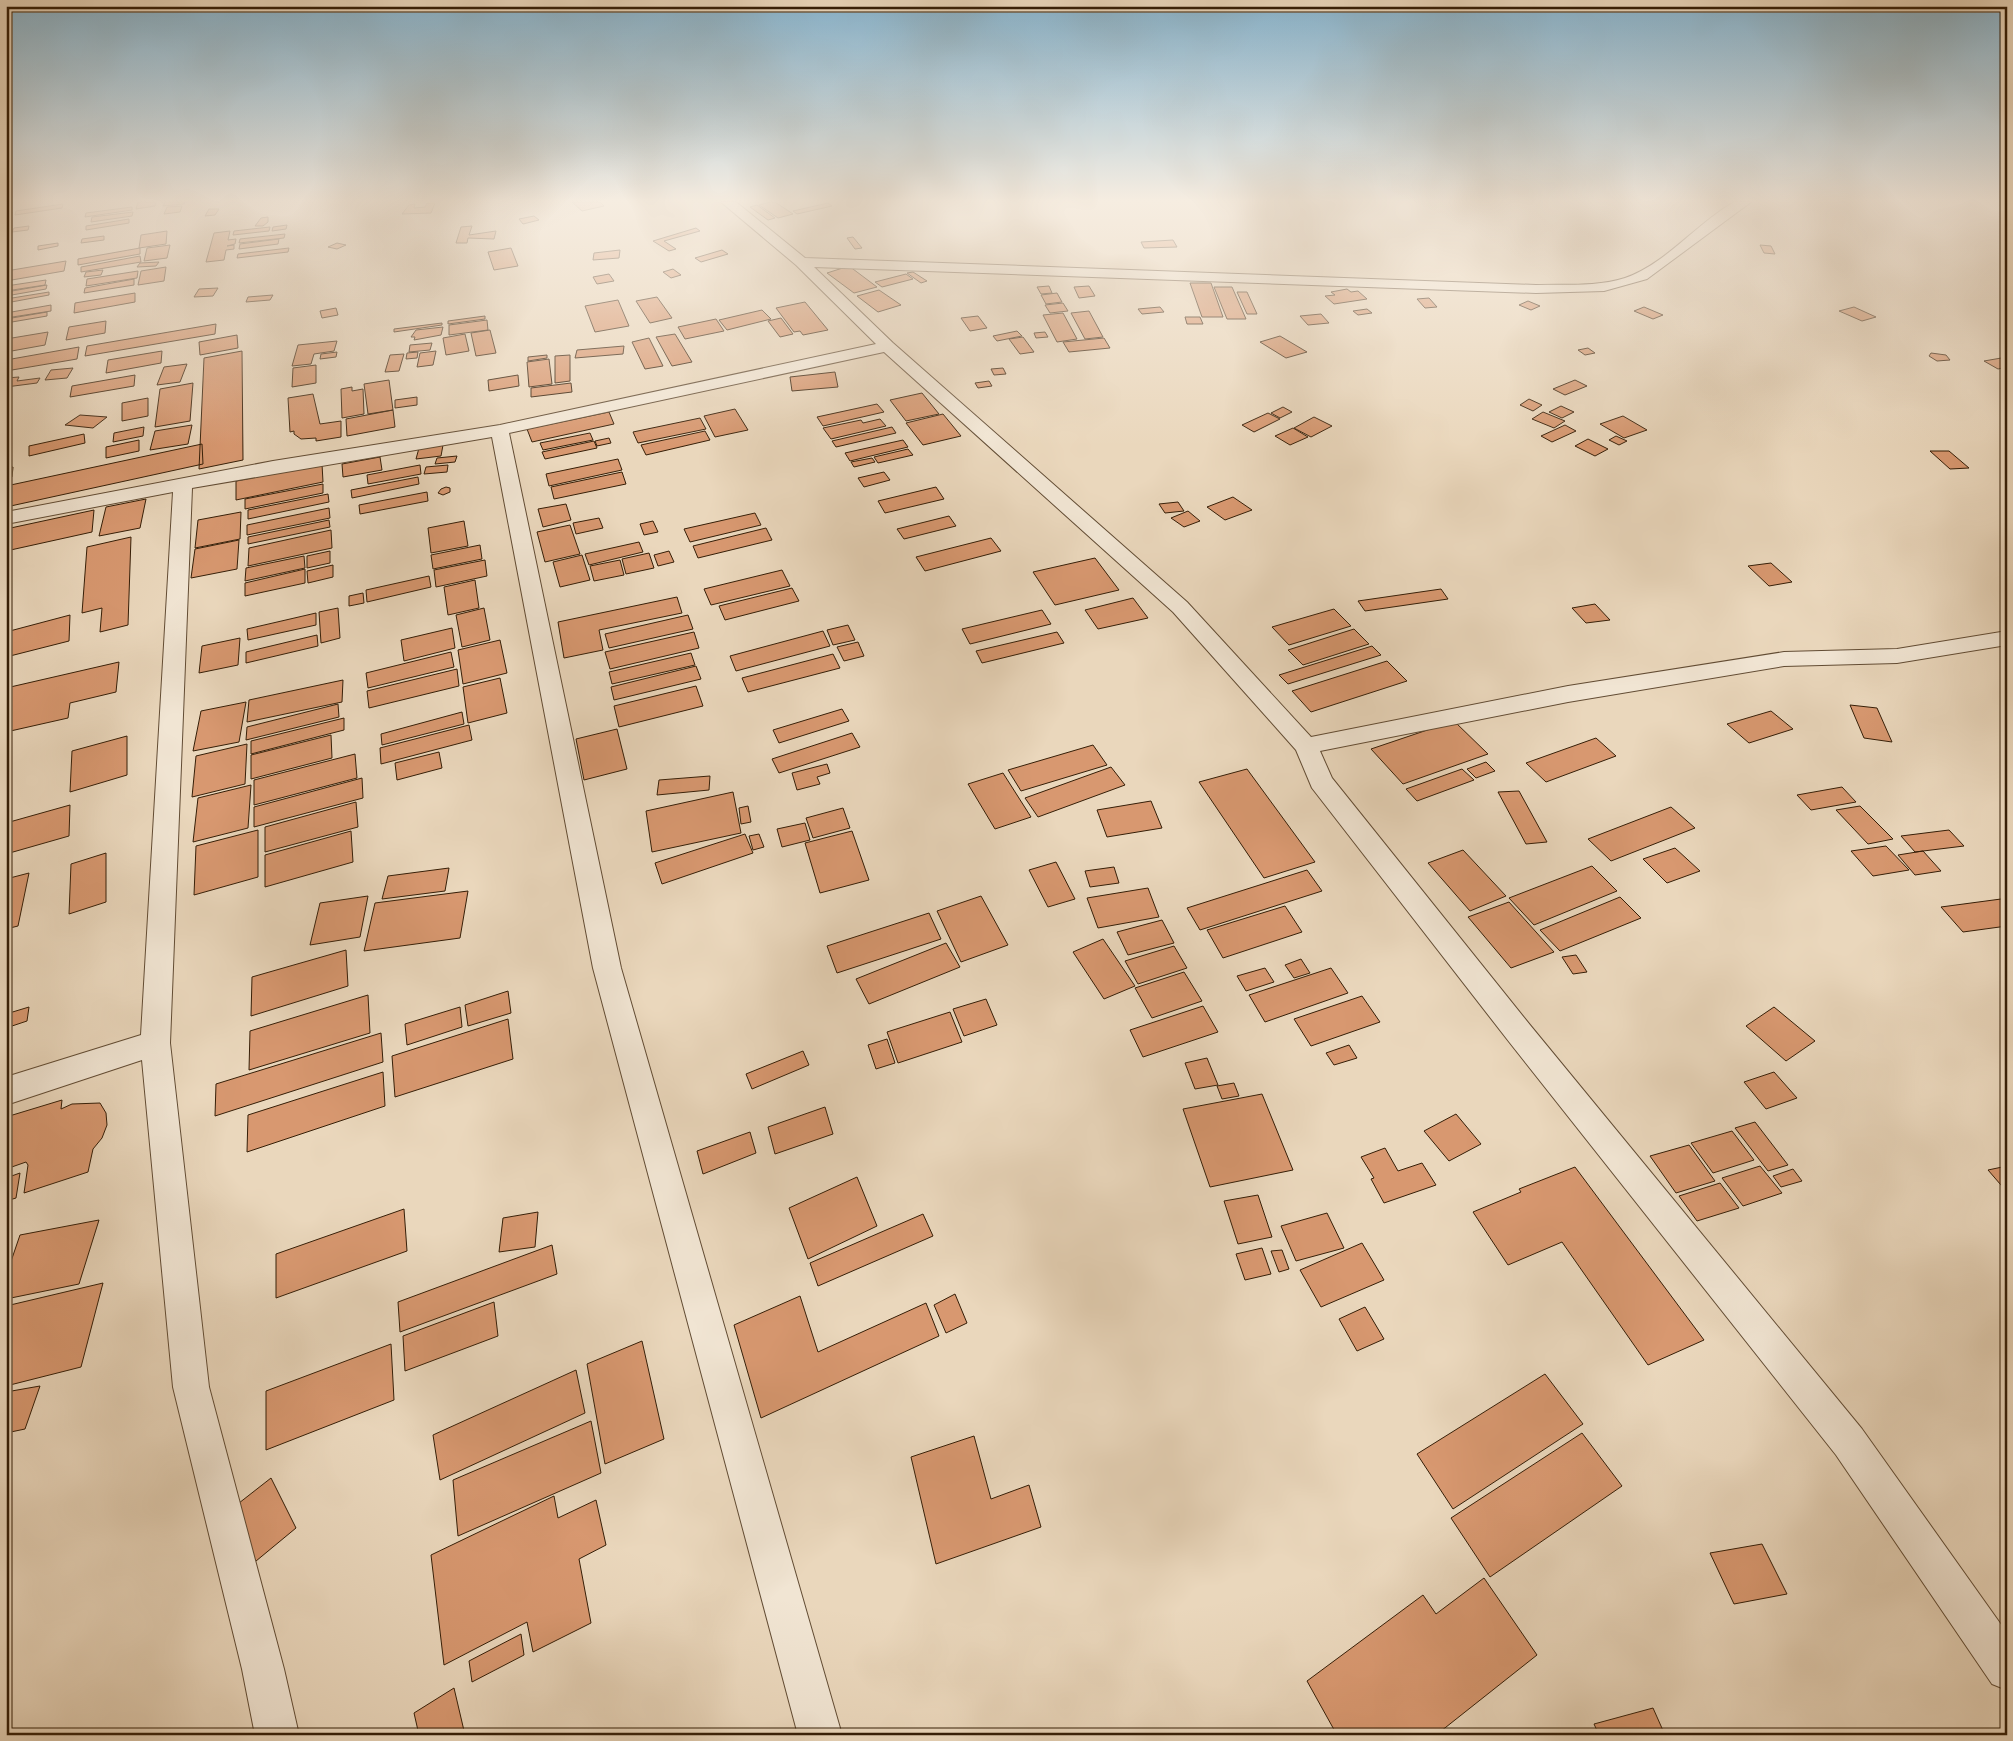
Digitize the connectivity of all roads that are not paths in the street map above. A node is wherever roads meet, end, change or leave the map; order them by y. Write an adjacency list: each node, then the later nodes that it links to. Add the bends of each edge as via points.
1 (823, 283): 4 (street)
2 (1379, 283): 3 (street, via 1536,289 1601,287)
3 (1615, 283)
4 (887, 346): 5 (street); 9 (street, via 1180,607)
5 (500, 430): 6 (street); 14 (street, via 607,968)
6 (183, 484): 7 (street); 10 (street)
7 (6, 518)
8 (2007, 638): 9 (street, via 1897,656 1784,659 1568,694)
9 (1306, 746): 12 (street, via 1321,782 1849,1442)
10 (154, 1043): 11 (street); 13 (street, via 191,1387)
11 (6, 1091)
12 (2007, 1669)
13 (277, 1735)
14 (820, 1735)

